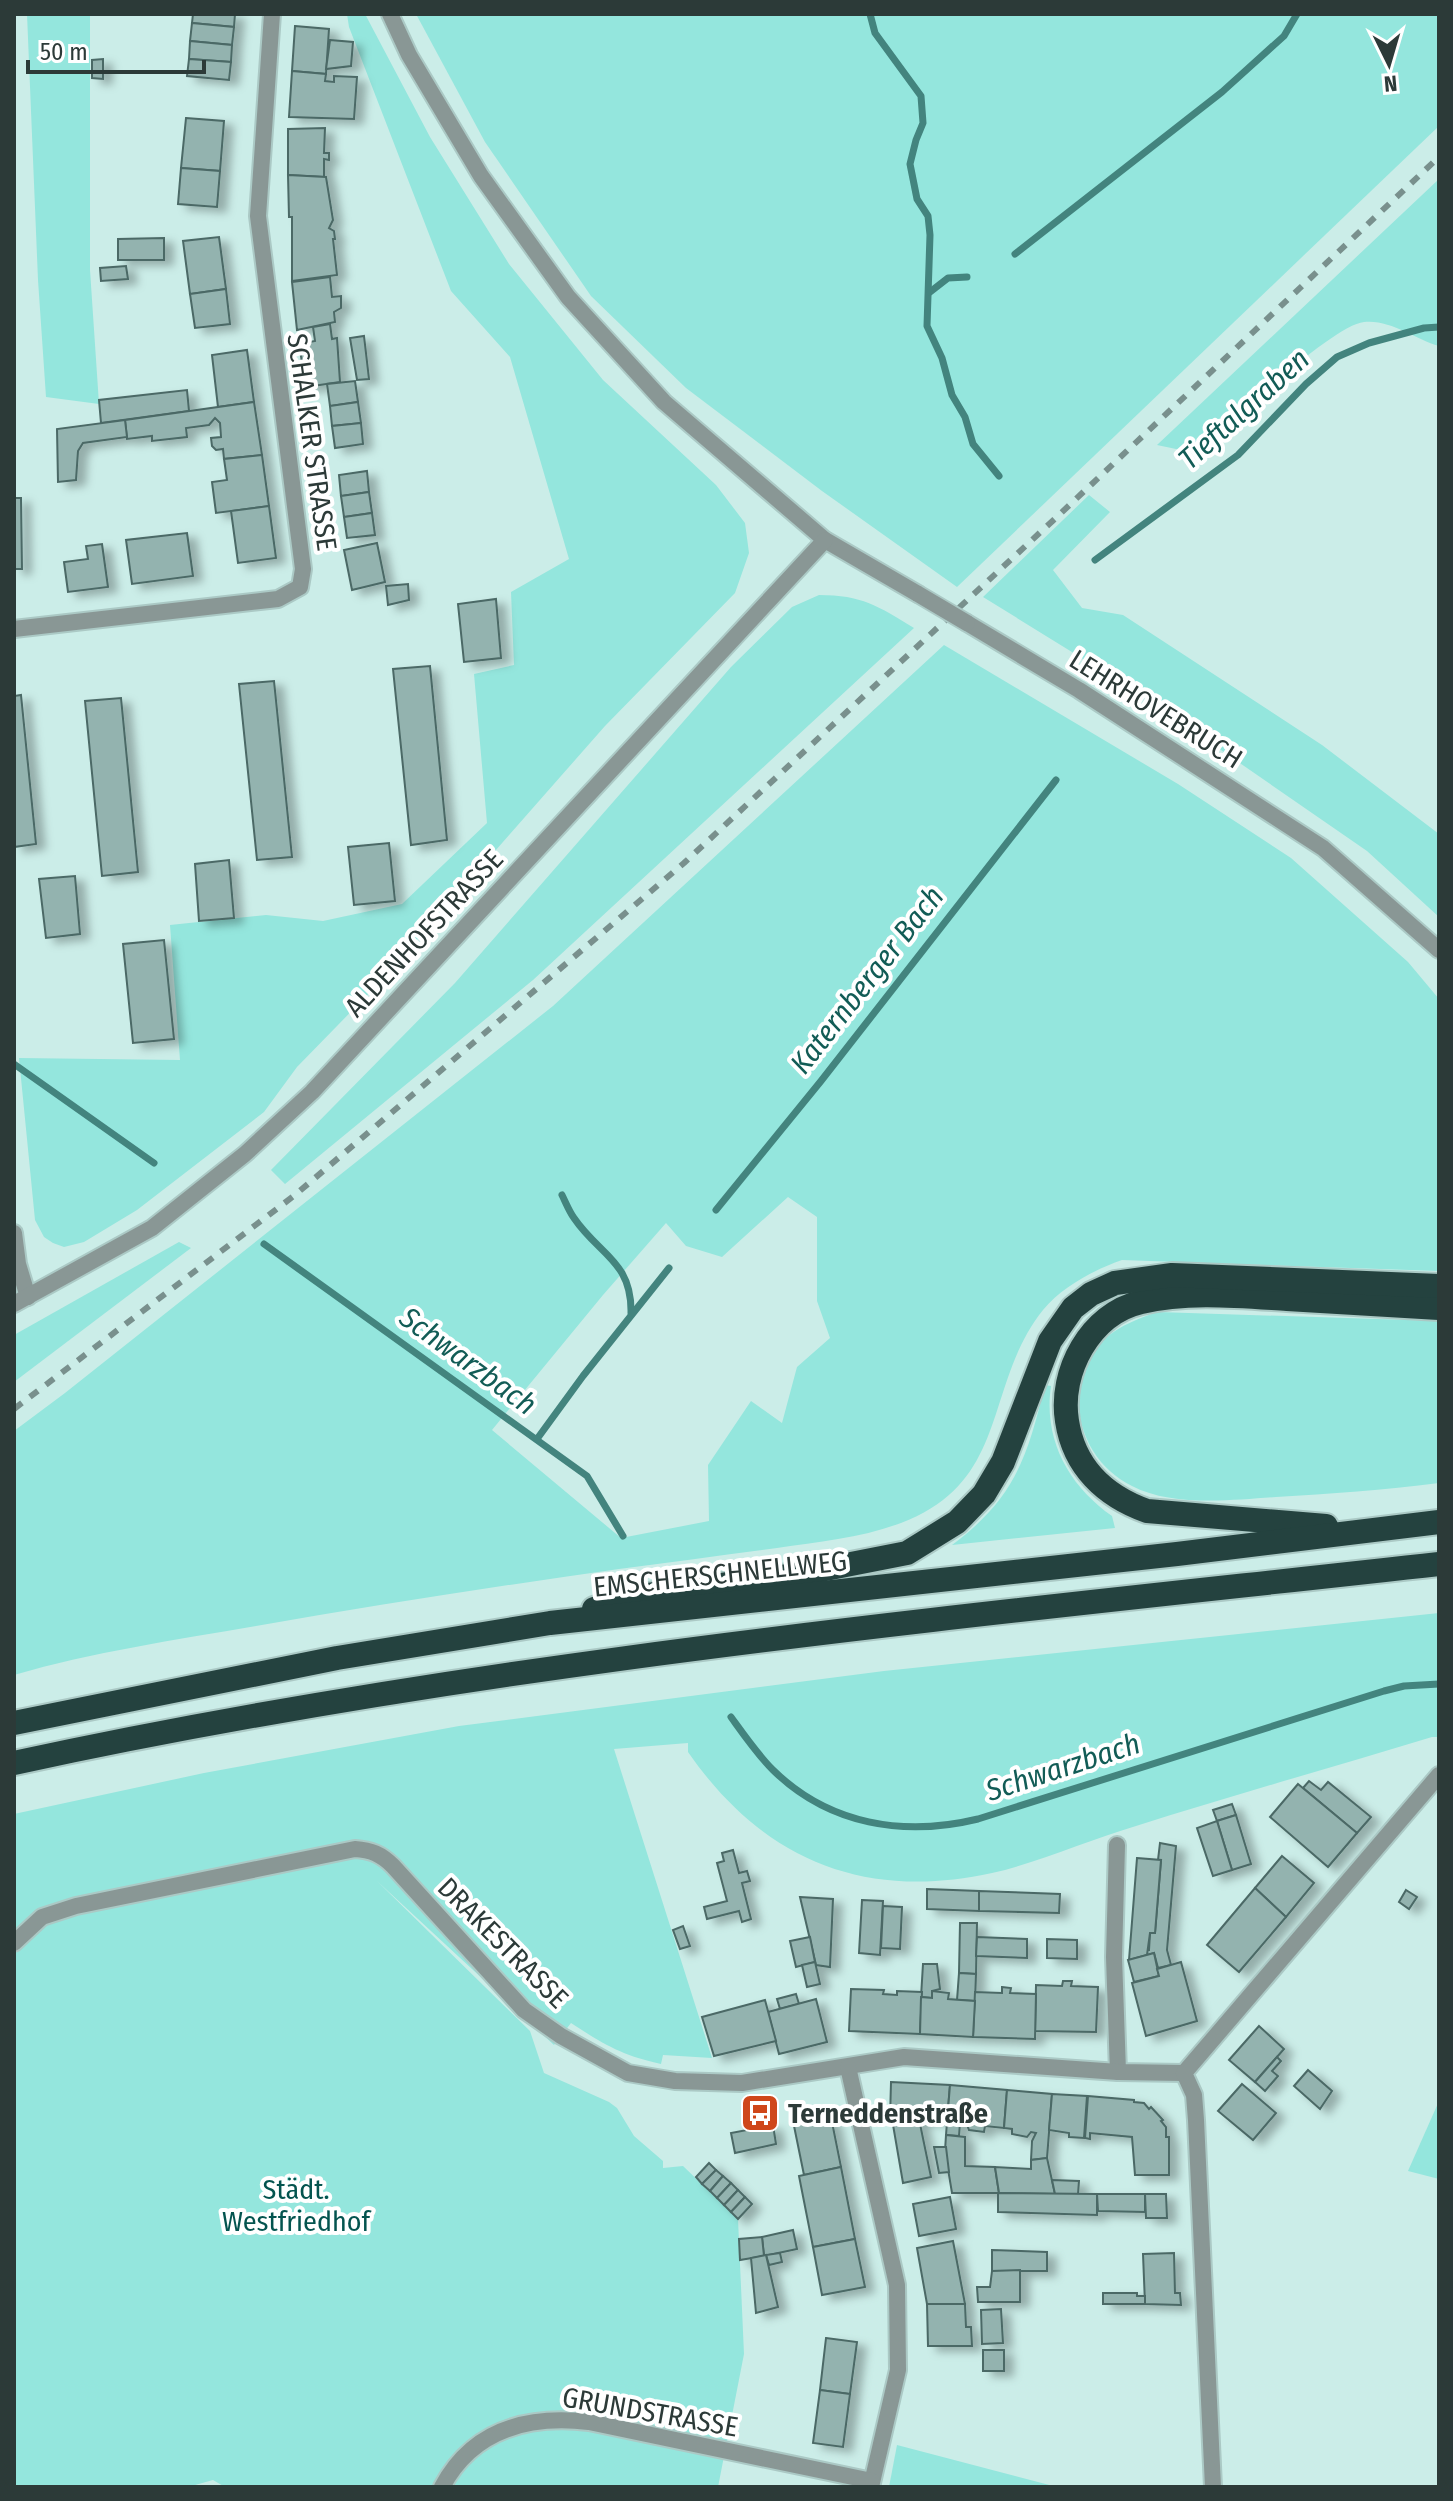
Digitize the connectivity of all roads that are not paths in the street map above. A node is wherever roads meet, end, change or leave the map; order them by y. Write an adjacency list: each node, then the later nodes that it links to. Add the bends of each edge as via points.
1 (272, 14): 4 (street, SCHALKER STRASSE, via 258,216 303,569 300,587 278,599)
2 (390, 14): 3 (street, via 481,176 568,297 664,402)
3 (825, 540): 5 (street, LEHRHOVEBRUCH, bridge, via 1079,690 1323,848); 8 (street, ALDENHOFSTRASSE, via 312,1092 152,1228)
4 (14, 629)
5 (1439, 950)
6 (14, 1233): 8 (street)
7 (1439, 1286): 13 (highway, via 1172,1275 1115,1283 1073,1308 1050,1341 1003,1462 984,1494 957,1522 907,1553 795,1575 626,1598)
8 (21, 1300)
9 (1439, 1308): 11 (highway, via 1227,1296 1138,1303 1089,1336 1068,1379 1064,1399 1075,1450 1088,1473 1124,1503 1147,1511)
10 (1439, 1522): 11 (highway, EMSCHERSCHNELLWEG)
11 (1368, 1530): 13 (highway, EMSCHERSCHNELLWEG)
12 (1439, 1564): 15 (highway, via 799,1637 400,1690)
13 (550, 1623): 14 (highway, EMSCHERSCHNELLWEG, via 337,1658)
14 (14, 1723)
15 (14, 1763)
16 (1439, 1775): 21 (street)
17 (1117, 1845): 20 (street)
18 (14, 1943): 19 (street, DRAKESTRASSE, via 42,1917 76,1906 366,1849 393,1866 524,2010 628,2073 742,2083)
19 (848, 2067): 20 (street, DRAKESTRASSE, via 904,2057); 22 (street, via 897,2285 898,2370)
20 (1118, 2072): 21 (street, DRAKESTRASSE)
21 (1184, 2073): 24 (street, via 1194,2095 1196,2120)
22 (871, 2484): 23 (street, GRUNDSTRASSE, via 559,2419 525,2422 486,2440 460,2460)
23 (442, 2487)
24 (1213, 2487)

